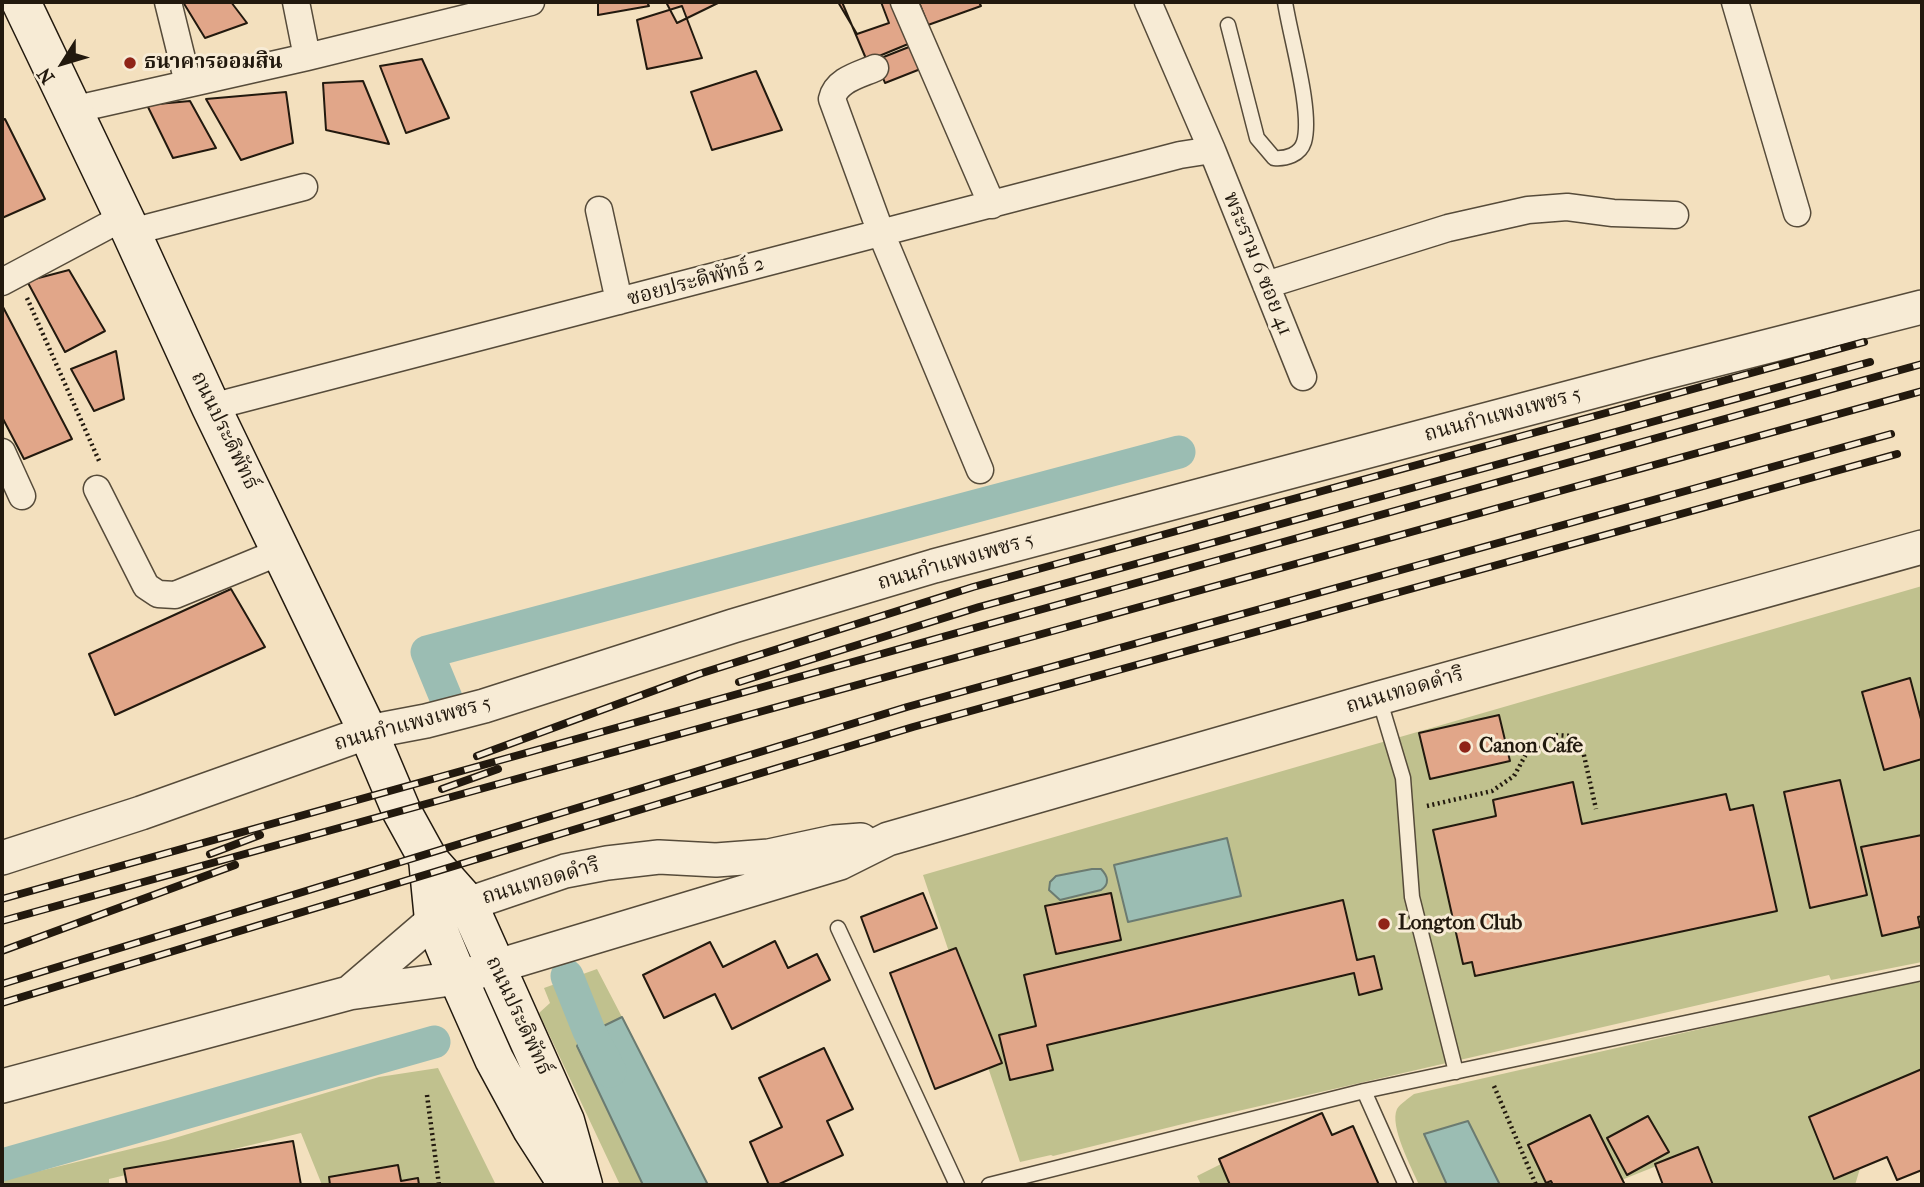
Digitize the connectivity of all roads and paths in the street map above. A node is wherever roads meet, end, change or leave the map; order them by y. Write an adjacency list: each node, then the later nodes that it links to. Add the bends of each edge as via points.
1 (21, 2): 13 (main road, ถนนประดิพัทธ์)
2 (168, 2): 12 (street)
3 (296, 2): 10 (street)
4 (531, 2): 10 (street)
5 (904, 2): 16 (street)
6 (1148, 2): 14 (street, พระราม 6 ซอย 41)
7 (1285, 2): 9 (lane, via 1307,118 1304,144 1286,159 1274,158 1257,138)
8 (1735, 2): 18 (street)
9 (1228, 25)
10 (307, 57): 12 (street)
11 (875, 68): 21 (street, via 841,83 832,99)
12 (188, 83): 13 (street)
13 (72, 110): 20 (main road, ถนนประดิพัทธ์)
14 (1212, 150): 16 (street, ซอยประดิพัทธ์ 2); 23 (street, พระราม 6 ซอย 41)
15 (304, 187): 20 (street)
16 (992, 205): 21 (street, ซอยประดิพัทธ์ 2)
17 (599, 210): 24 (street)
18 (1797, 213)
19 (1675, 215): 23 (street, via 1567,207 1528,210 1448,228)
20 (128, 224): 22 (street); 27 (main road, ถนนประดิพัทธ์)
21 (881, 233): 24 (street, ซอยประดิพัทธ์ 2); 29 (street)
22 (9, 278): 30 (path)
23 (1266, 285): 26 (street, พระราม 6 ซอย 41)
24 (619, 301): 27 (street, ซอยประดิพัทธ์ 2)
25 (1922, 307): 35 (street, ถนนกำแพงเพชร 5, via 934,566 484,706)
26 (1303, 377)
27 (211, 407): 33 (main road, ถนนประดิพัทธ์)
28 (2, 452): 31 (street)
29 (980, 470)
30 (98, 476): 33 (street, via 146,586 158,594 174,595)
31 (22, 496)
32 (1922, 547): 34 (street, ถนนเทอดดำริ)
33 (282, 551): 35 (main road, ถนนประดิพัทธ์)
34 (1379, 698): 37 (lane, via 1403,778); 38 (street, ถนนเทอดดำริ)
35 (368, 732): 39 (street, ถนนกำแพงเพชร 5); 40 (main road, ถนนประดิพัทธ์)
36 (1596, 809): 37 (path, via 1583,751 1572,736 1554,735 1525,756 1514,776 1492,791)
37 (1406, 811): 47 (lane, via 1412,897)
38 (888, 839): 40 (street, ถนนเทอดดำริ, via 834,842 769,856 716,860 659,857 607,863 565,871); 42 (street, ถนนเทอดดำริ, via 840,863)
39 (2, 858)
40 (451, 912): 42 (main road, ถนนประดิพัทธ์); 44 (main road, ถนนประดิพัทธ์); 45 (street, ถนนเทอดดำริ)
41 (838, 928): 54 (lane)
42 (494, 966): 44 (street, ถนนเทอดดำริ); 53 (main road, ถนนประดิพัทธ์, via 565,1121)
43 (1922, 974): 46 (lane)
44 (458, 978): 45 (street, ถนนเทอดดำริ); 52 (main road, ถนนประดิพัทธ์, via 494,1059)
45 (349, 993): 48 (street, ถนนเทอดดำริ)
46 (1485, 1066): 47 (lane); 57 (path)
47 (1456, 1072): 49 (lane)
48 (2, 1086)
49 (1364, 1091): 55 (lane); 56 (lane)
50 (427, 1095): 51 (path)
51 (439, 1185)
52 (569, 1185)
53 (583, 1185)
54 (957, 1185)
55 (989, 1185)
56 (1406, 1185)
57 (1536, 1185)

